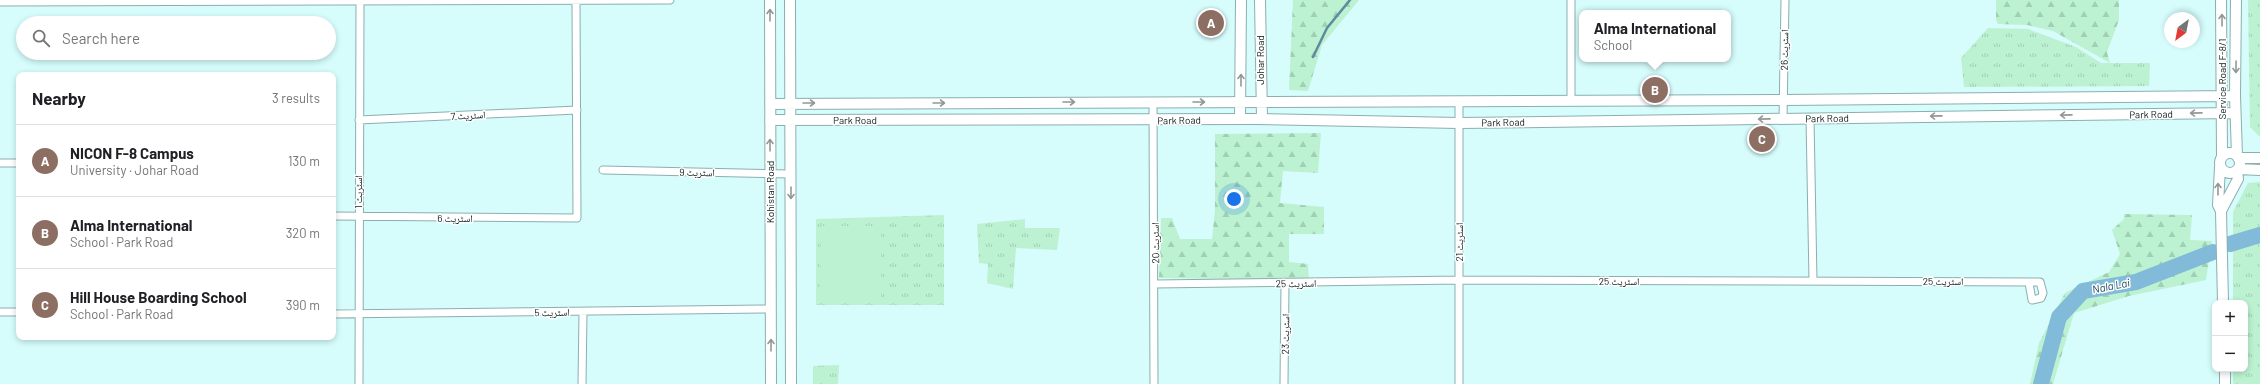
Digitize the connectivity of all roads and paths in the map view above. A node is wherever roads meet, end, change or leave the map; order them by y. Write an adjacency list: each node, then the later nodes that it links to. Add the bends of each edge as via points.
1 (670, 0): 11 (street)
2 (770, 0): 22 (street, Kohistan Road, one-way to 2)
3 (790, 0): 21 (street, Kohistan Road)
4 (1241, 0): 19 (street, Johar Road, one-way to 4)
5 (1260, 0): 20 (street, Johar Road)
6 (1571, 0): 17 (street)
7 (1785, 0): 15 (street, اسٹریٹ 26)
8 (2221, 0): 13 (street, Service Road F-8/1, one-way to 8)
9 (2236, 0): 14 (street, Service Road F-8/1, one-way to 14)
10 (360, 1): 11 (street); 12 (street); 30 (street, اسٹریٹ 1)
11 (576, 1): 23 (street)
12 (0, 2)
13 (2222, 96): 14 (street, Park Road); 15 (street, Park Road); 24 (street, Service Road F-8/1)
14 (2235, 96): 25 (street, Service Road F-8/1)
15 (1783, 100): 17 (street, Park Road); 26 (street, اسٹریٹ 26)
16 (1459, 101): 17 (street, Park Road); 20 (street, Park Road); 34 (street, اسٹریٹ 21)
17 (1571, 101)
18 (1153, 102): 19 (street, Park Road, one-way to 19); 21 (street, Park Road, one-way to 18); 33 (street, اسٹریٹ 20)
19 (1241, 102): 20 (street, Park Road); 28 (street, Johar Road)
20 (1260, 102): 29 (street, Johar Road)
21 (790, 103): 22 (street, Park Road); 32 (street, Kohistan Road)
22 (770, 104): 31 (street, Kohistan Road)
23 (577, 110): 30 (street, اسٹریٹ 7); 47 (street, اسٹریٹ 6, via 576,218)
24 (2222, 113): 25 (street, Park Road); 27 (street, Park Road, one-way to 27); 38 (street, Service Road F-8/1)
25 (2235, 113): 35 (street, Service Road F-8/1)
26 (1783, 118): 27 (street, Park Road); 34 (street, Park Road, one-way to 34)
27 (1810, 118): 49 (street)
28 (1240, 119): 29 (street, Park Road); 33 (street, Park Road)
29 (1262, 119): 34 (street, Park Road)
30 (359, 120): 47 (street, اسٹریٹ 1)
31 (770, 120): 32 (street, Park Road); 43 (street, Kohistan Road, one-way to 31)
32 (790, 120): 33 (street, Park Road); 44 (street, Kohistan Road)
33 (1153, 120): 52 (street, اسٹریٹ 20)
34 (1459, 123): 48 (street, اسٹریٹ 21)
35 (2238, 157): 36 (street); 38 (street, via 2229,153); 41 (street)
36 (2260, 158)
37 (16, 162): 39 (street)
38 (2221, 162): 41 (street, via 2229,174); 45 (street, Service Road F-8/1, one-way to 38, via 2218,205)
39 (0, 163)
40 (603, 170): 43 (street, اسٹریٹ 9)
41 (2238, 170): 42 (street); 45 (street, Service Road F-8/1, via 2238,179)
42 (2260, 170)
43 (770, 173): 44 (street, اسٹریٹ 9); 54 (street, Kohistan Road)
44 (791, 174): 64 (street, Kohistan Road, one-way to 64)
45 (2221, 211): 53 (street, Service Road F-8/1)
46 (336, 216): 47 (street, اسٹریٹ 6)
47 (358, 217): 59 (street, اسٹریٹ 1)
48 (1459, 280): 49 (street, اسٹریٹ 25); 51 (street, اسٹریٹ 25); 67 (street, اسٹریٹ 21)
49 (1814, 281): 50 (street, اسٹریٹ 25, via 2040,282 2043,293 2041,298 2032,300)
50 (2029, 282)
51 (1285, 283): 52 (street, اسٹریٹ 25); 66 (street, اسٹریٹ 23)
52 (1155, 284): 65 (street, اسٹریٹ 20)
53 (2223, 300)
54 (771, 309): 57 (street, اسٹریٹ 5); 63 (street, Kohistan Road, one-way to 54)
55 (0, 312): 56 (street)
56 (16, 312)
57 (583, 312): 59 (street, اسٹریٹ 5); 62 (street)
58 (336, 314): 59 (street, اسٹریٹ 5)
59 (359, 315): 61 (street, اسٹریٹ 1)
60 (2224, 372): 68 (street)
61 (359, 384)
62 (582, 384)
63 (771, 384)
64 (791, 384)
65 (1154, 384)
66 (1284, 384)
67 (1459, 384)
68 (2225, 384)

